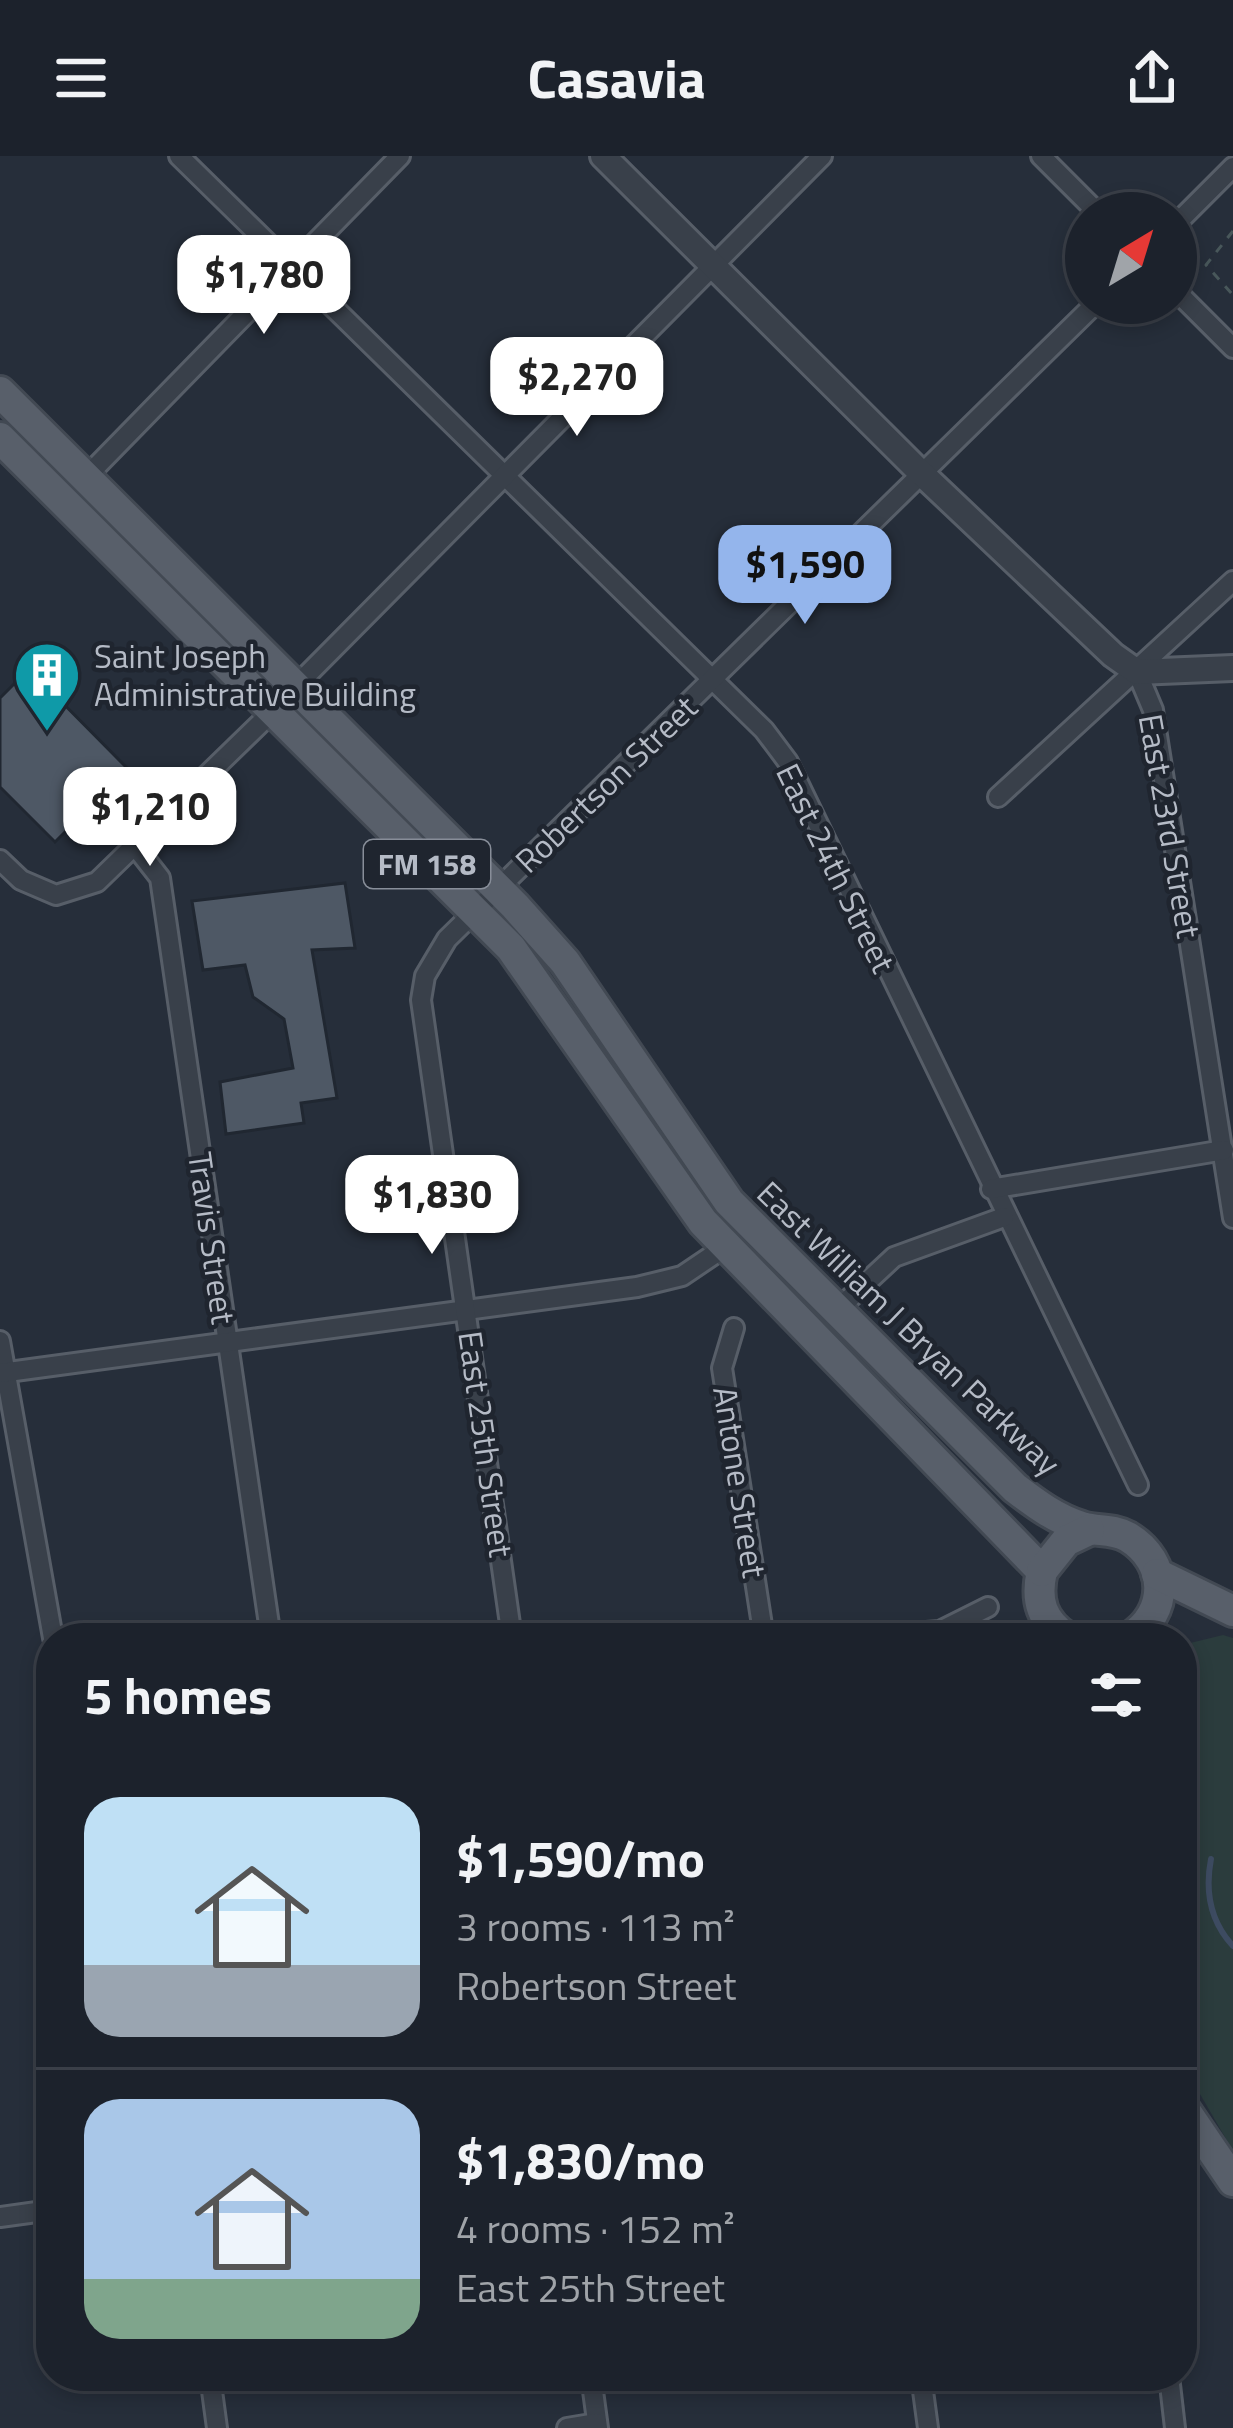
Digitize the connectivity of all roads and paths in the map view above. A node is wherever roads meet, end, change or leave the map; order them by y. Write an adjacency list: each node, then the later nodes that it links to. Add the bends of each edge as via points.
1 (179, 156): 11 (street, East 24th Street)
2 (400, 156): 11 (street)
3 (603, 156): 10 (street, East 23rd Street)
4 (822, 156): 10 (street)
5 (1042, 156): 7 (street)
6 (1233, 166): 8 (street)
7 (1077, 192)
8 (1197, 203)
9 (1233, 231): 12 (path, via 1206,266)
10 (711, 265): 18 (street, East 23rd Street); 20 (street)
11 (293, 270): 19 (street); 20 (street, East 24th Street)
12 (1233, 295)
13 (1197, 312): 15 (street)
14 (1074, 324): 18 (street, Robertson Street)
15 (1233, 348)
16 (0, 392): 19 (main road, East William J Bryan Parkway / FM 158)
17 (0, 438): 26 (main road, East William J Bryan Parkway / FM 158)
18 (921, 473): 23 (street, East 23rd Street); 24 (street, Robertson Street)
19 (86, 477): 25 (main road, East William J Bryan Parkway / FM 158)
20 (502, 478): 24 (street, East 24th Street); 25 (street)
21 (1233, 580): 23 (street)
22 (1233, 668): 23 (street)
23 (1137, 672): 27 (street); 32 (street, East 23rd Street, via 1153,710)
24 (710, 683): 30 (street, Robertson Street); 33 (street, East 24th Street, via 788,762)
25 (296, 686): 30 (main road, East William J Bryan Parkway / FM 158)
26 (274, 711): 28 (street); 31 (main road, East William J Bryan Parkway / FM 158)
27 (998, 797)
28 (135, 846): 29 (street, via 97,882 56,895); 41 (street, Travis Street, via 160,878)
29 (0, 860)
30 (498, 889): 31 (street, Robertson Street); 38 (main road, East William J Bryan Parkway / FM 158, via 565,962 729,1202)
31 (476, 912): 36 (main road, East William J Bryan Parkway / FM 158, via 539,983); 37 (street, East 25th Street, via 434,958 421,1000)
32 (1225, 1150): 33 (street); 35 (street, East 23rd Street)
33 (991, 1189): 34 (street, East 24th Street)
34 (1004, 1217): 38 (street, via 894,1257); 43 (street, East 24th Street)
35 (1233, 1219)
36 (725, 1246): 37 (street, via 682,1276); 45 (main road, East William J Bryan Parkway / FM 158)
37 (467, 1310): 41 (street); 51 (street, East 25th Street)
38 (836, 1310): 44 (main road, East William J Bryan Parkway / FM 158, via 1016,1488)
39 (734, 1328): 52 (street, Antone Street, via 722,1368)
40 (0, 1341): 42 (street)
41 (227, 1343): 42 (street); 50 (street, Travis Street)
42 (2, 1373): 49 (street)
43 (1138, 1486)
44 (1089, 1530): 45 (main road, via 1066,1541); 46 (main road, East William J Bryan Parkway / FM 158, via 1130,1539)
45 (1042, 1571): 54 (main road, via 1039,1603)
46 (1157, 1574): 48 (main road, East William J Bryan Parkway / FM 158); 55 (main road, via 1158,1610)
47 (988, 1607): 53 (street)
48 (1233, 1611)
49 (50, 1623)
50 (269, 1623)
51 (510, 1623)
52 (762, 1623)
53 (955, 1623)
54 (1049, 1623)
55 (1145, 1623)
56 (1197, 2128): 57 (main road)
57 (1233, 2181)
58 (36, 2212): 59 (street)
59 (0, 2217)
60 (212, 2391): 65 (street)
61 (593, 2391): 64 (street)
62 (923, 2391): 67 (street)
63 (1171, 2391): 68 (street)
64 (597, 2426): 66 (street)
65 (218, 2428)
66 (567, 2428)
67 (928, 2428)
68 (1175, 2428)

